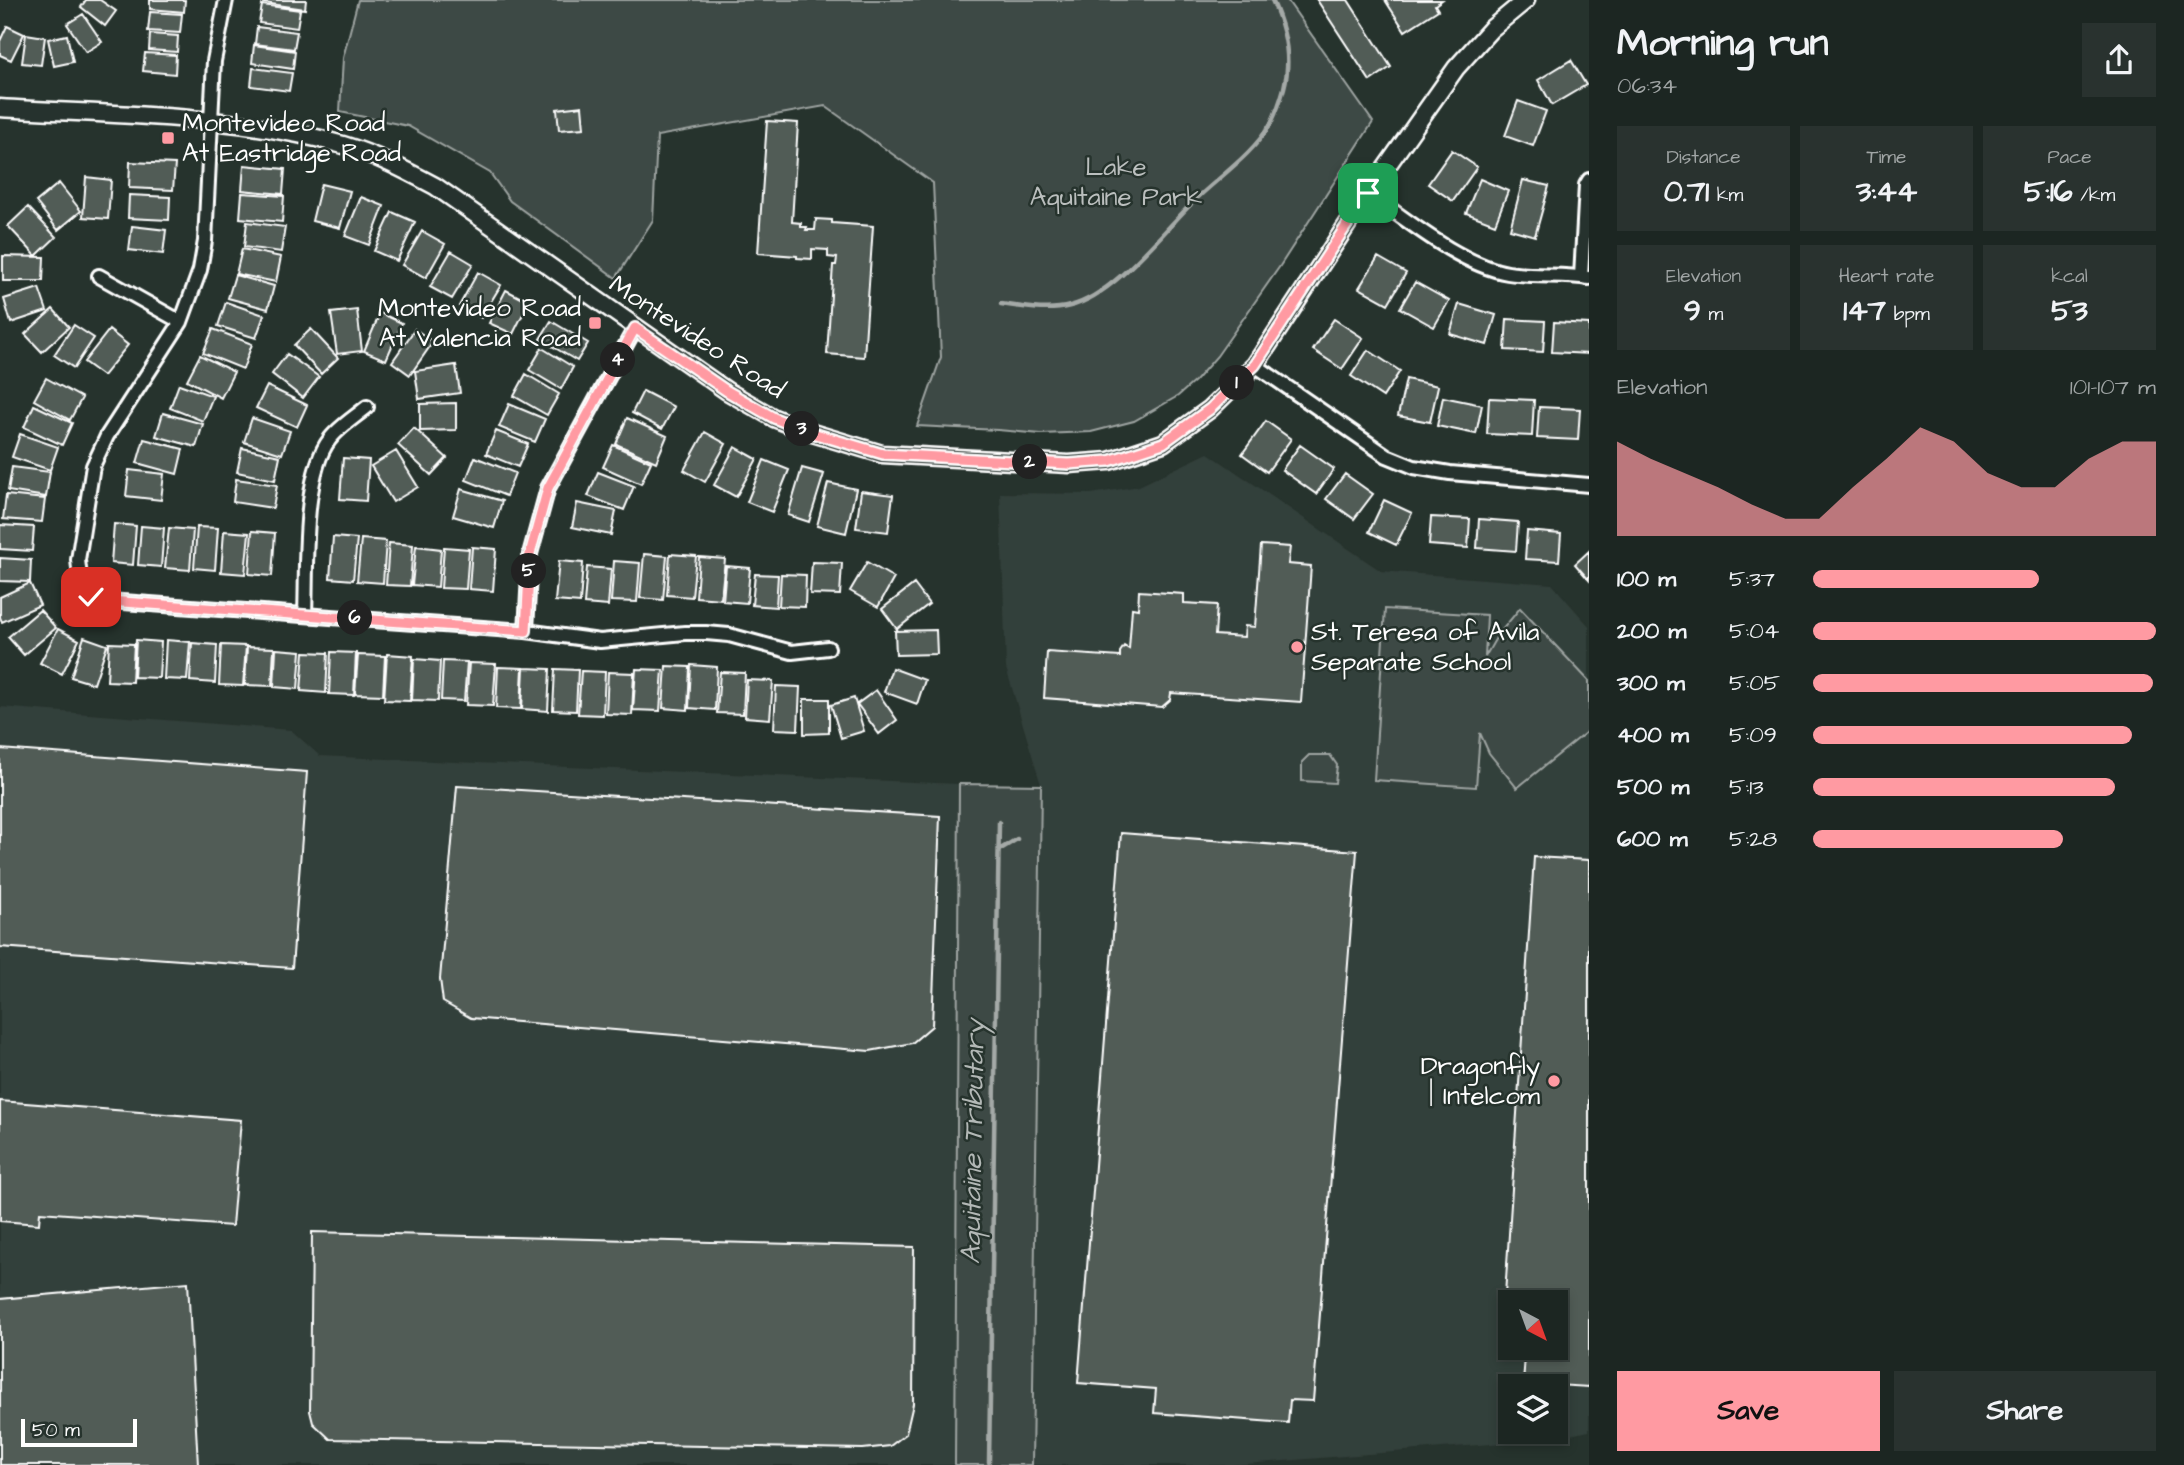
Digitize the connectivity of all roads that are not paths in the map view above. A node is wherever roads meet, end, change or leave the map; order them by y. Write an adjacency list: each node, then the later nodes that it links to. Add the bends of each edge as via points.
1 (226, 0): 4 (street, via 214,61)
2 (1526, 0): 6 (street, Montevideo Road, via 1491,29 1456,68)
3 (0, 108): 4 (street, Montevideo Road)
4 (211, 121): 9 (street, via 205,241 200,270); 10 (street, Montevideo Road, via 297,134 396,165 435,186)
5 (1589, 180): 8 (street)
6 (1368, 193): 8 (street, via 1479,264 1508,273); 11 (street, Montevideo Road)
7 (99, 276): 9 (street)
8 (1585, 278)
9 (180, 322): 14 (street, via 107,436 93,466 78,560 81,585 91,597 109,601)
10 (635, 328): 11 (street, Montevideo Road, via 774,418 883,454 1069,464 1109,461 1163,443 1210,409); 15 (street, via 548,488 530,554)
11 (1255, 365): 13 (street, via 1387,456 1414,467)
12 (367, 407): 14 (street, via 330,439 320,456 309,508)
13 (1589, 485)
14 (305, 614): 15 (street)
15 (526, 631): 16 (street, via 600,641 706,633 792,652)
16 (828, 648)

